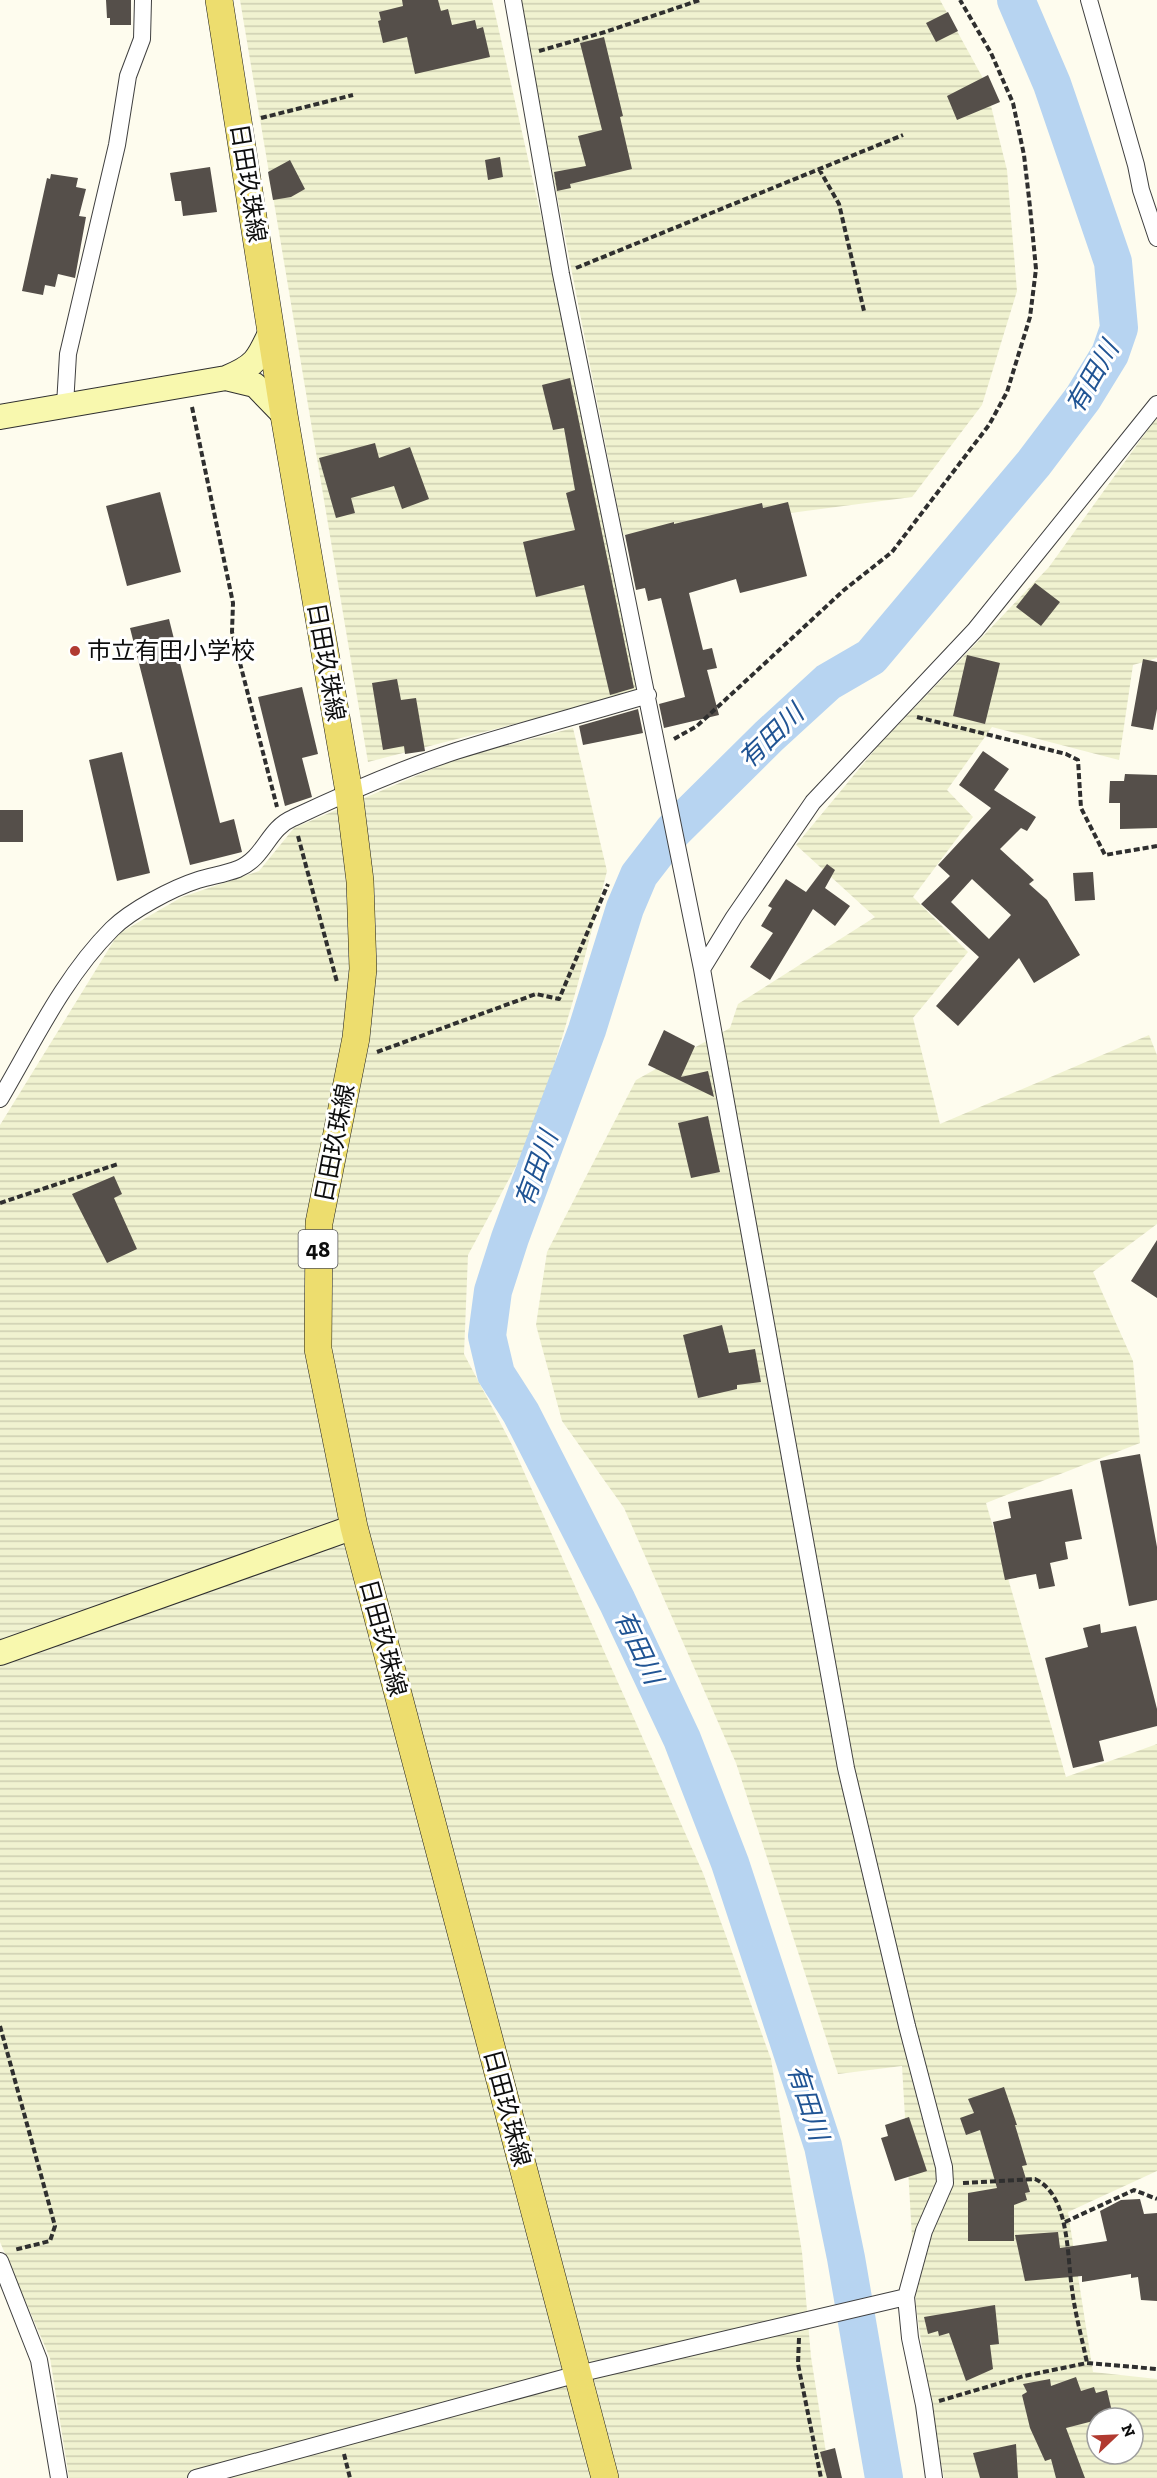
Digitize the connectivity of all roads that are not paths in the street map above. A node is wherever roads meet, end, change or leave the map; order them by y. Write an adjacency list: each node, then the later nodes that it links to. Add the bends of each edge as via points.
1 (143, 0): 9 (street, via 142,39 128,76 117,145 68,354)
2 (219, 0): 6 (main road, 日田玖珠線 / 48)
3 (513, 0): 12 (street, via 561,274)
4 (1089, 0): 5 (street)
5 (1157, 237)
6 (270, 331): 7 (street, via 250,368); 10 (main road, 日田玖珠線 / 48)
7 (226, 378): 9 (street); 10 (street, via 255,385)
8 (1157, 404): 14 (street, via 975,630 813,802)
9 (65, 405): 11 (street)
10 (284, 416): 13 (main road, 日田玖珠線 / 48)
11 (0, 417)
12 (648, 695): 13 (street, via 455,751); 14 (street)
13 (349, 792): 15 (street, via 284,823 274,831 260,854 238,868 196,880 160,897 114,927 69,980); 16 (main road, 日田玖珠線 / 48, via 360,881 363,969 356,1038 318,1223 316,1291 318,1349)
14 (702, 969): 19 (street, via 846,1768 944,2167 945,2183 924,2231)
15 (0, 1099)
16 (354, 1527): 17 (street); 20 (main road, 日田玖珠線 / 48)
17 (0, 1653)
18 (5, 2256): 21 (street, via 39,2360)
19 (906, 2298): 20 (street); 24 (street)
20 (578, 2374): 22 (street); 23 (main road, 日田玖珠線 / 48)
21 (59, 2478)
22 (196, 2478)
23 (605, 2478)
24 (934, 2478)

